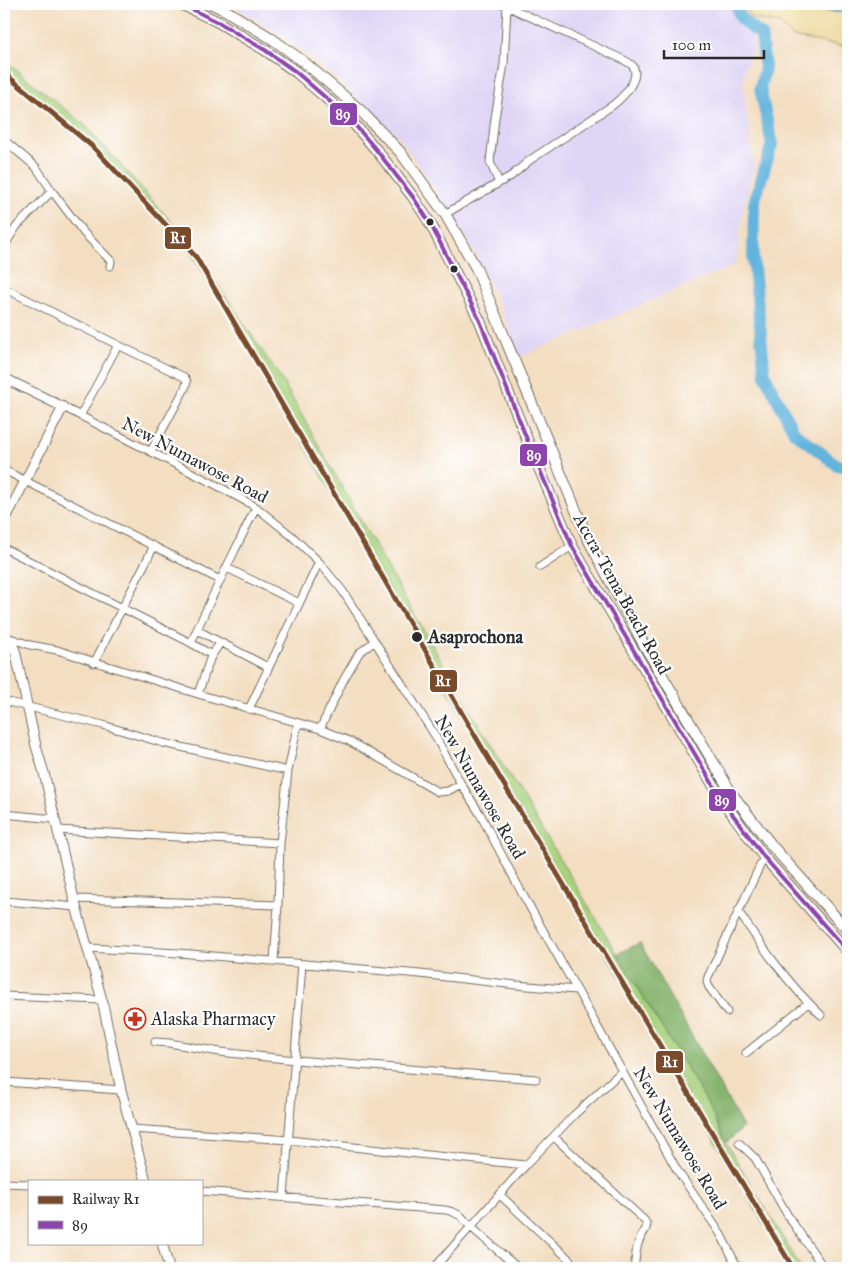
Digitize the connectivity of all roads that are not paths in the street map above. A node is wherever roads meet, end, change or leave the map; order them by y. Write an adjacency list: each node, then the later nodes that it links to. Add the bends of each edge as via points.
1 (181, 4): 8 (main road, Accra-Tema Beach Road, via 265,50 326,98 378,152)
2 (212, 4): 7 (main road, Accra-Tema Beach Road, via 271,38 354,104 401,153)
3 (504, 5): 5 (street, via 504,64 490,162); 5 (street, via 622,59 634,68 635,75 624,96 613,105)
4 (4, 140): 6 (street, via 36,167)
5 (499, 183): 7 (street)
6 (52, 191): 9 (street, via 17,226); 10 (street, via 83,232 111,261)
7 (445, 214): 8 (main road); 21 (main road, Accra-Tema Beach Road, via 476,268)
8 (430, 223): 23 (main road, Accra-Tema Beach Road, via 480,321)
9 (4, 246)
10 (110, 266)
11 (4, 288): 12 (street)
12 (118, 345): 15 (street); 16 (street, via 184,377 187,383)
13 (4, 378): 14 (street)
14 (63, 407): 15 (street, New Numawose Road); 18 (street)
15 (80, 416): 16 (street, New Numawose Road)
16 (151, 451): 19 (street, New Numawose Road)
17 (4, 470): 18 (street)
18 (25, 481): 20 (street); 22 (street)
19 (256, 507): 25 (street, New Numawose Road); 27 (street)
20 (4, 522)
21 (587, 537): 23 (main road); 56 (main road, Accra-Tema Beach Road, via 643,643 732,794 773,847)
22 (154, 546): 28 (street); 30 (street)
23 (572, 546): 26 (street); 51 (main road, Accra-Tema Beach Road, via 722,800)
24 (4, 548): 30 (street)
25 (319, 562): 29 (street); 33 (street, New Numawose Road, via 342,590)
26 (540, 567)
27 (227, 568): 28 (street); 29 (street)
28 (220, 580): 31 (street)
29 (299, 603): 38 (street)
30 (122, 608): 35 (street); 37 (street)
31 (197, 630): 34 (street); 35 (street)
32 (5, 636): 37 (street); 41 (street, via 15,650)
33 (375, 641): 44 (street, via 359,654); 46 (street, New Numawose Road, via 434,734)
34 (220, 642): 36 (street); 38 (street)
35 (191, 643): 36 (street)
36 (212, 655): 39 (street)
37 (94, 663): 39 (street)
38 (268, 667): 42 (street)
39 (198, 694): 42 (street)
40 (4, 701): 41 (street)
41 (28, 707): 45 (street, via 163,743); 48 (street)
42 (249, 709): 43 (street)
43 (298, 723): 44 (street); 45 (street)
44 (320, 729): 46 (street, via 349,741 438,792)
45 (288, 771): 50 (street)
46 (461, 784): 61 (street, New Numawose Road)
47 (4, 814): 48 (street)
48 (56, 819): 49 (street)
49 (58, 830): 50 (street); 53 (street)
50 (280, 843): 54 (street)
51 (764, 857): 55 (street); 58 (main road, Accra-Tema Beach Road)
52 (4, 901): 53 (street)
53 (75, 903): 54 (street); 57 (street)
54 (278, 905): 59 (street)
55 (738, 911): 64 (street); 65 (street, via 707,982)
56 (848, 931)
57 (88, 948): 59 (street); 63 (street)
58 (848, 952)
59 (274, 962): 60 (street)
60 (302, 964): 61 (street); 69 (street)
61 (577, 990): 70 (street, New Numawose Road)
62 (4, 996): 63 (street)
63 (102, 1000): 73 (street)
64 (808, 1003): 66 (street); 68 (street)
65 (727, 1012)
66 (821, 1015)
67 (155, 1042): 69 (street)
68 (746, 1054)
69 (296, 1060): 71 (street); 76 (street)
70 (622, 1071): 75 (street, via 574,1114); 94 (street, New Numawose Road, via 677,1170 720,1233)
71 (536, 1078)
72 (4, 1082): 73 (street)
73 (121, 1090): 74 (street)
74 (132, 1129): 76 (street); 79 (street)
75 (554, 1137): 78 (street); 93 (street, via 648,1225 637,1246)
76 (289, 1140): 78 (street); 84 (street)
77 (739, 1143): 95 (street, via 754,1158)
78 (526, 1165): 83 (street)
79 (146, 1180)
80 (4, 1183): 81 (street)
81 (28, 1184)
82 (202, 1191): 84 (street)
83 (500, 1194): 85 (street); 87 (street)
84 (284, 1197): 85 (street, via 446,1210 461,1216)
85 (470, 1227): 91 (street); 92 (street)
86 (162, 1244): 90 (street)
87 (570, 1260)
88 (4, 1266): 89 (street)
89 (50, 1268)
90 (169, 1268)
91 (434, 1268)
92 (518, 1268)
93 (634, 1268)
94 (738, 1268)
95 (824, 1268)

